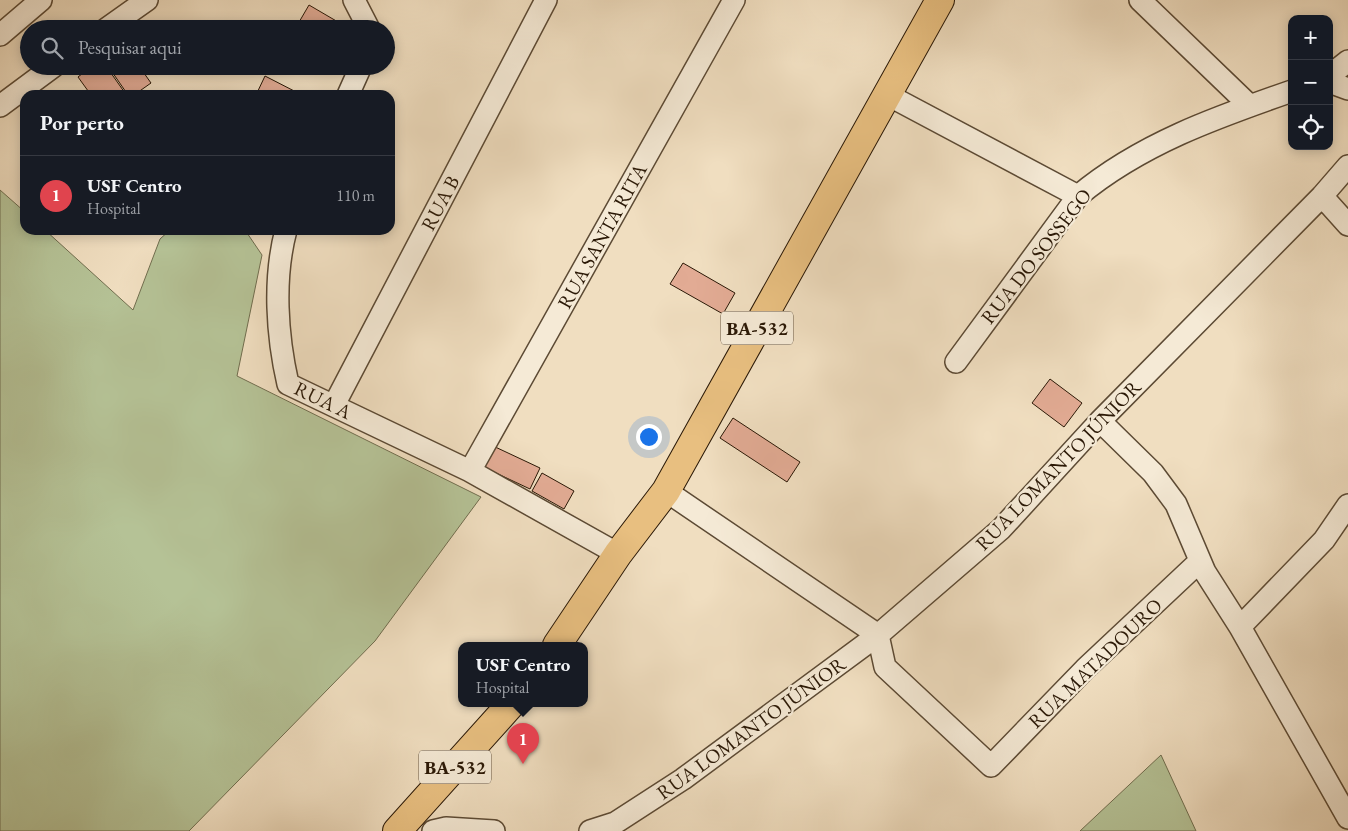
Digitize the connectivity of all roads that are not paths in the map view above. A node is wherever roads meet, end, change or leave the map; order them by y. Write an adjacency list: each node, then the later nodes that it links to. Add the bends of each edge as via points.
1 (41, 0): 10 (street)
2 (147, 0): 8 (street)
3 (354, 0): 9 (street)
4 (546, 0): 30 (street, RUA B)
5 (734, 0): 32 (street, RUA SANTA RITA)
6 (940, 0): 21 (main road, BA-532)
7 (1140, 0): 22 (street)
8 (119, 20)
9 (364, 20)
10 (0, 35)
11 (1348, 60): 12 (street)
12 (1333, 73)
13 (42, 75): 17 (street)
14 (357, 75): 18 (street)
15 (1333, 83): 16 (street)
16 (1348, 88)
17 (22, 90)
18 (350, 90)
19 (20, 91): 23 (street)
20 (1288, 92): 22 (street, RUA DO SOSSEGO)
21 (886, 94): 25 (street); 33 (main road, BA-532)
22 (1249, 105): 25 (street, RUA DO SOSSEGO, via 1142,152)
23 (0, 106)
24 (1348, 166): 26 (street, RUA LOMANTO JÚNIOR)
25 (1078, 196): 29 (street, RUA DO SOSSEGO)
26 (1322, 196): 27 (street); 31 (street, RUA LOMANTO JÚNIOR)
27 (1348, 225)
28 (285, 235): 30 (street, RUA A, via 279,324 282,362 288,384)
29 (956, 362)
30 (334, 405): 32 (street, RUA A)
31 (1100, 421): 36 (street, via 1153,473 1176,504); 38 (street, RUA LOMANTO JÚNIOR, via 1001,529)
32 (470, 471): 35 (street, RUA A)
33 (666, 491): 35 (main road, BA-532); 38 (street)
34 (1348, 505): 37 (street, via 1324,540)
35 (618, 554): 39 (main road, BA-532)
36 (1200, 561): 37 (street); 38 (street, RUA MATADOURO, via 1085,669 991,766 885,667)
37 (1240, 627): 41 (street)
38 (878, 635): 45 (street, RUA LOMANTO JÚNIOR, via 683,779 615,823)
39 (559, 642)
40 (508, 707): 42 (main road, BA-532)
41 (1348, 818)
42 (397, 831)
43 (433, 831): 44 (street, via 446,828)
44 (494, 831)
45 (590, 831)

